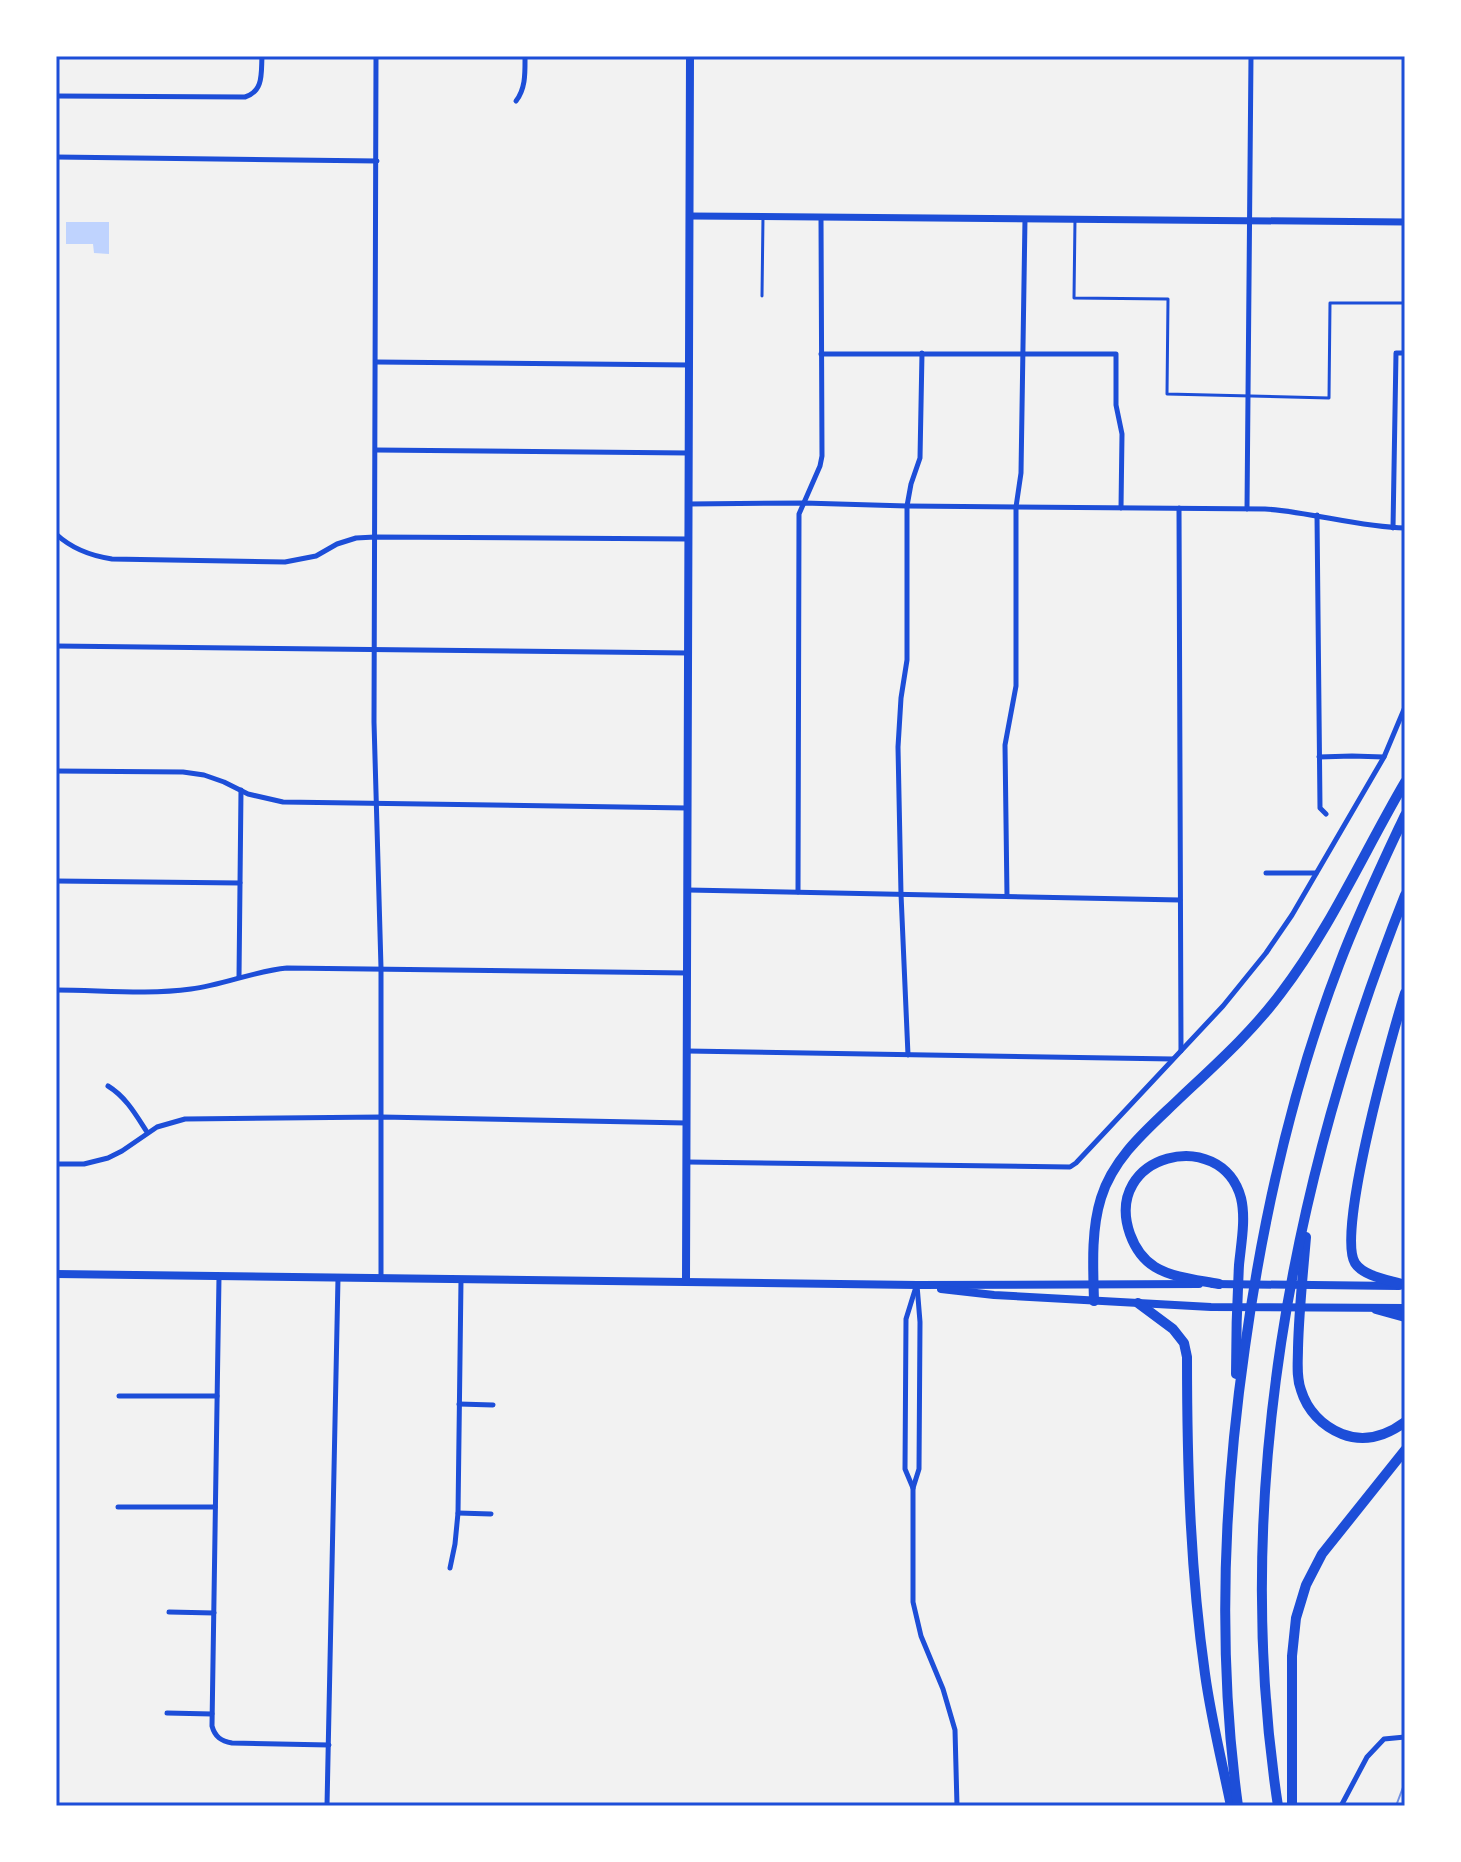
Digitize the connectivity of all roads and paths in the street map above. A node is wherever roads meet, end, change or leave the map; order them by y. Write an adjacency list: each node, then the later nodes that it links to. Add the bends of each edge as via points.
1 (262, 56): 6 (street, via 259,89 249,96)
2 (376, 56): 9 (street)
3 (525, 56): 7 (street, via 525,77)
4 (690, 56): 10 (main road)
5 (1251, 56): 15 (street)
6 (56, 96)
7 (516, 101)
8 (56, 157): 9 (street)
9 (377, 161): 23 (street)
10 (690, 216): 11 (street); 24 (main road)
11 (763, 217): 12 (street); 17 (lane)
12 (821, 218): 13 (street); 21 (street)
13 (1025, 219): 14 (street); 22 (street)
14 (1075, 219): 15 (street); 25 (lane, via 1074,298 1168,299 1167,394)
15 (1250, 221): 16 (street); 25 (street)
16 (1405, 222)
17 (762, 296)
18 (1405, 303): 25 (lane, via 1330,303 1329,398)
19 (922, 353): 21 (street); 22 (street); 30 (street, via 920,458)
20 (1405, 353): 36 (street, via 1396,353)
21 (821, 354): 28 (street, via 822,456)
22 (1023, 354): 31 (street); 32 (street, via 1116,354)
23 (376, 362): 24 (street); 26 (street)
24 (690, 365): 27 (main road)
25 (1248, 396): 34 (street)
26 (376, 450): 27 (street); 39 (street)
27 (689, 453): 29 (main road)
28 (804, 503): 29 (street); 30 (street); 59 (street, via 799,514)
29 (689, 504): 40 (main road)
30 (907, 506): 31 (street); 60 (street, via 907,660 898,747)
31 (1016, 507): 32 (street); 62 (street, via 1016,686 1005,745)
32 (1121, 508): 33 (street)
33 (1179, 508): 34 (street); 63 (street)
34 (1247, 509): 35 (street)
35 (1317, 515): 36 (street); 45 (street)
36 (1393, 528): 37 (street)
37 (1405, 528)
38 (56, 534): 39 (street, via 90,554 112,559 272,562 301,560 356,538)
39 (375, 537): 40 (street); 42 (street)
40 (689, 539): 43 (main road)
41 (56, 646): 42 (street)
42 (374, 650): 43 (street); 50 (street)
43 (689, 653): 51 (main road)
44 (1405, 707): 46 (street)
45 (1319, 757): 46 (street); 52 (street, via 1320,808)
46 (1384, 757): 55 (street)
47 (56, 771): 49 (street, via 183,772)
48 (1405, 782): 86 (highway, via 1312,949 1281,994 1131,1145 1114,1169 1095,1225)
49 (241, 790): 50 (street, via 283,802); 57 (street)
50 (377, 803): 51 (street); 64 (street)
51 (688, 808): 58 (main road)
52 (1326, 814)
53 (1405, 815): 95 (highway, via 1339,963 1304,1069)
54 (1266, 873): 55 (street)
55 (1317, 873): 70 (street, via 1266,953)
56 (56, 881): 57 (street)
57 (240, 883): 66 (street)
58 (688, 890): 59 (street); 65 (main road)
59 (798, 892): 60 (street)
60 (901, 894): 62 (street); 71 (street)
61 (1405, 895): 79 (highway, via 1337,1089 1311,1187)
62 (1007, 896): 63 (street)
63 (1180, 900): 70 (street)
64 (381, 968): 65 (street); 66 (street, via 270,969); 74 (street)
65 (688, 973): 69 (main road)
66 (239, 977): 67 (street, via 175,991)
67 (56, 990)
68 (1405, 993): 89 (highway, via 1368,1131 1351,1251 1360,1268)
69 (687, 1051): 71 (street); 75 (main road)
70 (1181, 1051): 72 (street)
71 (908, 1055): 72 (street)
72 (1174, 1059): 77 (street, via 1070,1167)
73 (108, 1086): 76 (street, via 130,1105)
74 (382, 1117): 75 (street); 76 (street, via 185,1119); 83 (street)
75 (687, 1123): 77 (main road)
76 (147, 1132): 78 (street, via 108,1158)
77 (687, 1162): 85 (main road)
78 (56, 1164)
79 (1298, 1269): 100 (highway, via 1298,1381 1304,1399 1318,1419 1343,1435 1367,1439); 118 (highway, via 1272,1403 1263,1521 1265,1709)
80 (56, 1274): 81 (main road)
81 (219, 1276): 82 (main road); 97 (street)
82 (338, 1277): 83 (main road); 113 (street)
83 (381, 1278): 84 (main road)
84 (461, 1279): 85 (main road); 98 (street)
85 (686, 1281): 88 (main road)
86 (1093, 1283): 87 (main road); 88 (main road); 90 (highway)
87 (1219, 1284): 89 (main road); 95 (highway, via 1160,1269 1139,1253 1128,1229 1126,1207 1132,1185 1150,1165 1184,1156 1210,1162 1233,1182 1243,1212)
88 (917, 1285): 90 (main road); 102 (street, via 919,1469); 102 (street, via 906,1319 905,1469)
89 (1405, 1285)
90 (1094, 1301): 91 (main road)
91 (1138, 1303): 93 (main road); 116 (highway, via 1173,1329 1187,1357 1193,1569 1205,1676)
92 (1405, 1308): 93 (main road)
93 (1376, 1309): 94 (highway)
94 (1405, 1317)
95 (1241, 1330): 117 (highway, via 1225,1599)
96 (119, 1396): 97 (street)
97 (217, 1396): 104 (street)
98 (459, 1404): 99 (street); 105 (street)
99 (493, 1405)
100 (1405, 1422)
101 (1405, 1450): 119 (highway, via 1322,1554 1306,1585 1292,1656)
102 (913, 1488): 115 (street, via 913,1602 955,1730)
103 (118, 1507): 104 (street)
104 (215, 1507): 109 (street)
105 (458, 1513): 106 (street); 107 (street)
106 (491, 1514)
107 (450, 1568)
108 (169, 1612): 109 (street)
109 (214, 1613): 111 (street)
110 (167, 1713): 111 (street)
111 (212, 1714): 113 (street, via 214,1732 223,1741)
112 (1405, 1737): 120 (street, via 1384,1739 1367,1757)
113 (329, 1745): 114 (street)
114 (327, 1806)
115 (957, 1806)
116 (1231, 1806)
117 (1238, 1806)
118 (1278, 1806)
119 (1292, 1806)
120 (1341, 1806)

